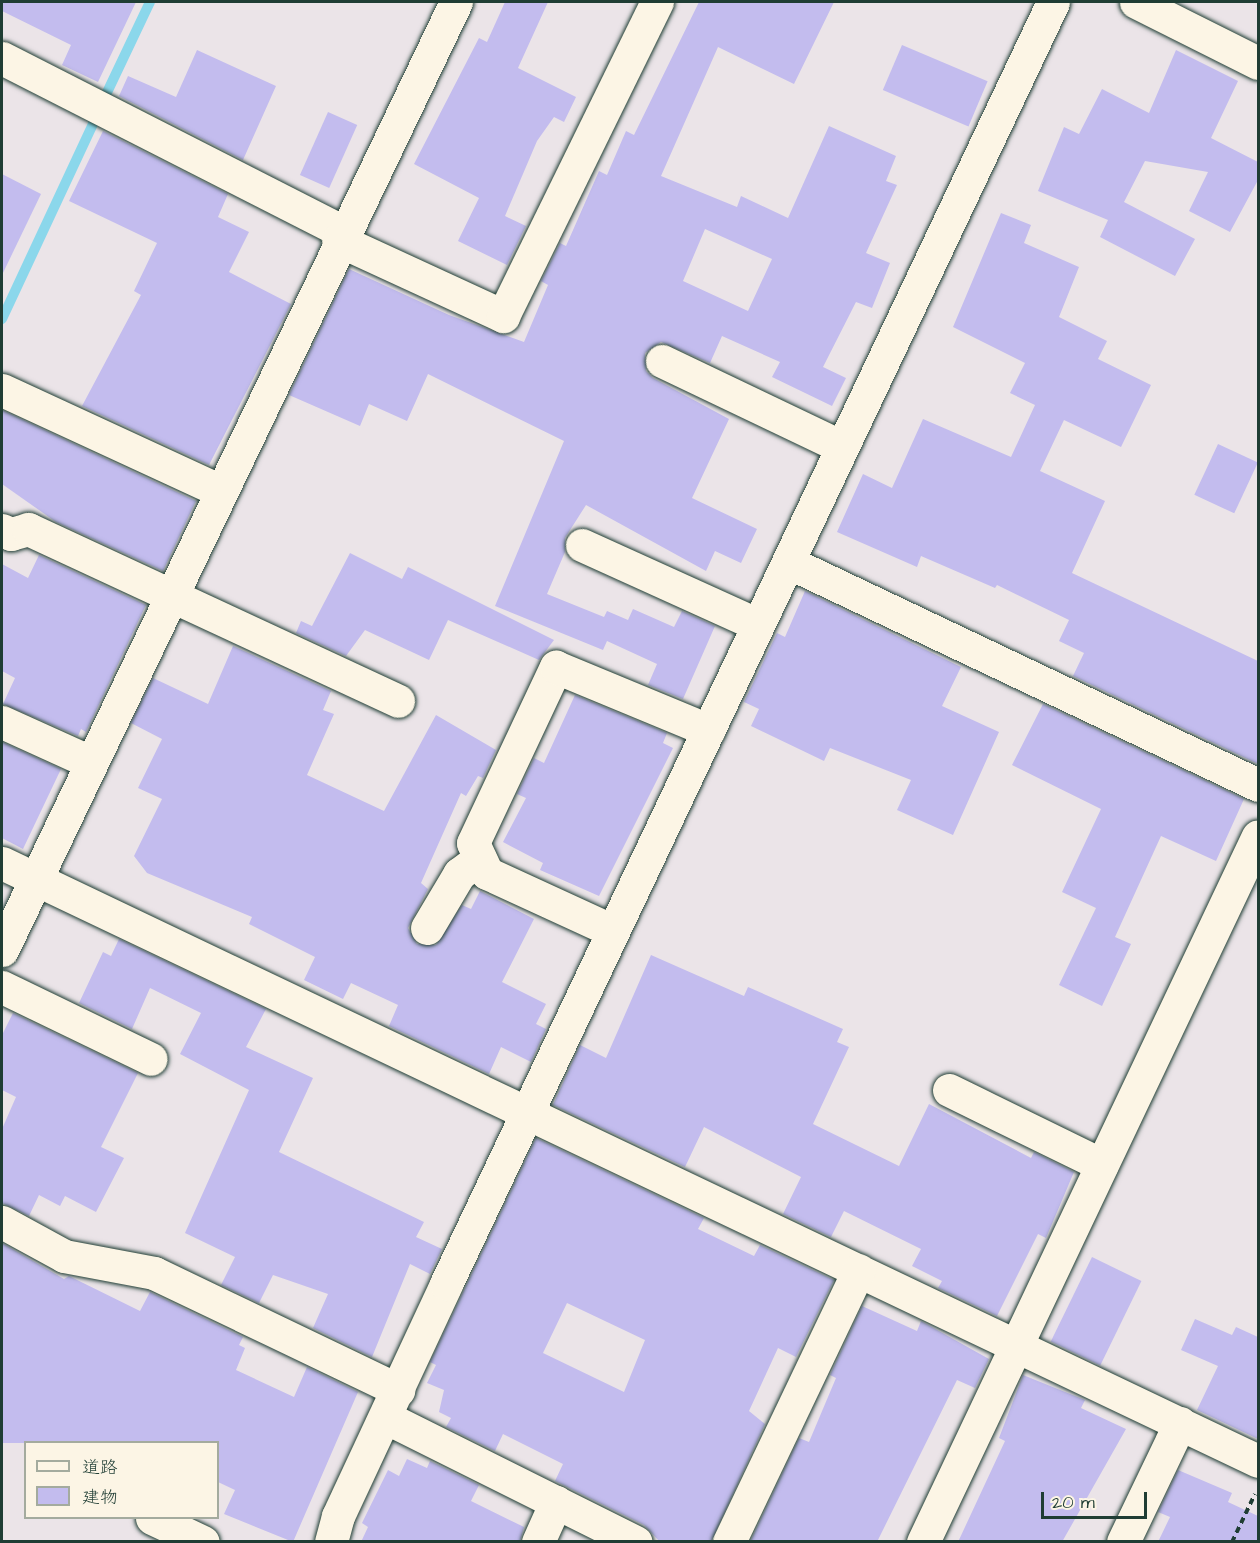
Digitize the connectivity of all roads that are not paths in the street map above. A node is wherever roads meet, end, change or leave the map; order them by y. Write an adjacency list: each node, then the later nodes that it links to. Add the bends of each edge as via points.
1 (456, 2): 7 (street)
2 (657, 2): 7 (street, via 503,316)
3 (1053, 2): 10 (street)
4 (1136, 2): 6 (street)
5 (2, 58): 7 (street)
6 (1258, 63)
7 (340, 236): 11 (street)
8 (662, 361): 10 (street)
9 (2, 390): 11 (street)
10 (842, 447): 14 (street)
11 (218, 490): 15 (street)
12 (2, 530): 15 (street, via 11,534 28,529)
13 (582, 545): 16 (street)
14 (788, 562): 16 (street); 21 (street)
15 (170, 593): 17 (street); 20 (street)
16 (758, 625): 19 (street)
17 (398, 701)
18 (2, 722): 20 (street)
19 (708, 730): 23 (street, via 556,667 473,843); 28 (street)
20 (90, 762): 26 (street)
21 (1258, 785)
22 (1258, 837): 25 (street)
23 (480, 858): 27 (street, via 459,874); 28 (street, via 487,873)
24 (2, 863): 26 (street)
25 (1250, 874): 34 (street)
26 (35, 878): 29 (street); 33 (street)
27 (427, 928)
28 (613, 931): 33 (street)
29 (2, 950)
30 (2, 987): 31 (street)
31 (151, 1059)
32 (949, 1090): 34 (street)
33 (528, 1109): 36 (street); 38 (street)
34 (1102, 1165): 37 (street)
35 (2, 1222): 38 (street, via 64,1256 154,1273)
36 (859, 1270): 37 (street); 47 (street)
37 (1017, 1345): 39 (street); 48 (street)
38 (391, 1403): 41 (street); 44 (street, via 338,1516)
39 (1180, 1423): 40 (street); 49 (street)
40 (1258, 1461)
41 (556, 1502): 45 (street); 46 (street)
42 (154, 1519): 43 (street)
43 (203, 1542)
44 (332, 1542)
45 (538, 1542)
46 (636, 1542)
47 (729, 1542)
48 (923, 1542)
49 (1123, 1542)

